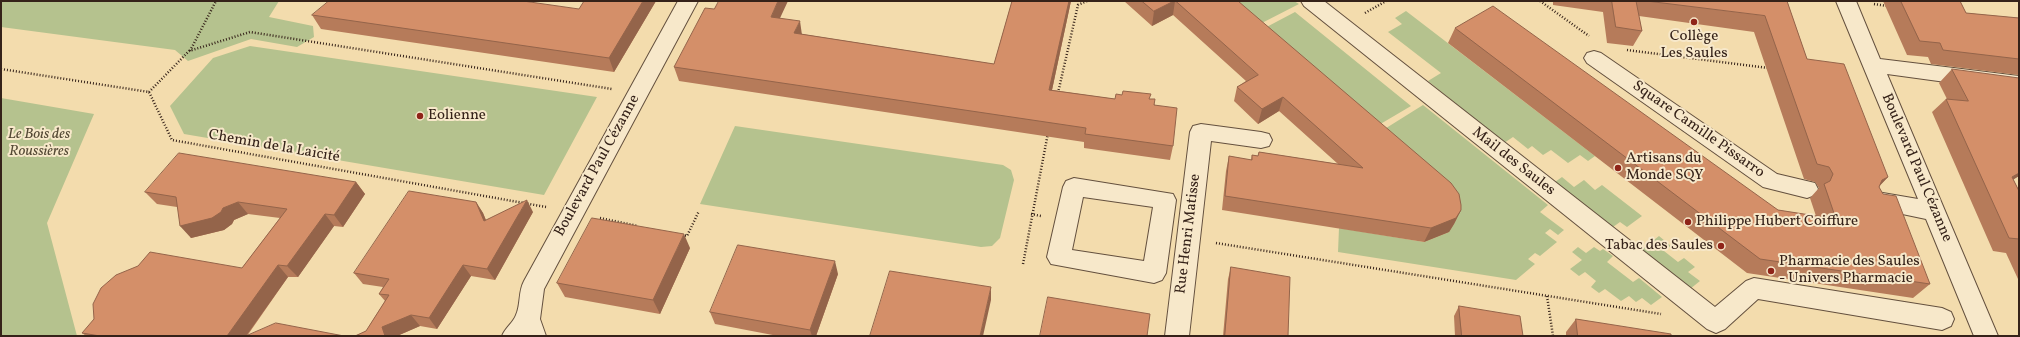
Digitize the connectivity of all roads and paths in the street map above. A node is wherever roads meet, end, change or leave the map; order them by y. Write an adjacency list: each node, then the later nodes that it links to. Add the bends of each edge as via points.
1 (216, 1): 11 (path)
2 (688, 1): 18 (street, Boulevard Paul Cézanne)
3 (1087, 1): 17 (path, via 1078,6)
4 (1311, 1): 34 (street, Mail des Saules)
5 (1540, 1): 9 (path)
6 (1846, 1): 12 (street, Boulevard Paul Cézanne)
7 (1873, 4): 8 (path)
8 (1889, 6)
9 (1594, 48): 22 (street, Square Camille Pissarro, via 1771,181)
10 (1622, 49): 13 (path)
11 (189, 51): 16 (path); 18 (path, via 250,32 610,88)
12 (1873, 65): 15 (street); 25 (street, Boulevard Paul Cézanne)
13 (1769, 68)
14 (1, 69): 16 (path)
15 (2019, 84)
16 (149, 92): 26 (path, Chemin de la Laicité, via 172,140)
17 (1056, 99)
18 (632, 104): 26 (street, Boulevard Paul Cézanne)
19 (1049, 130): 30 (path)
20 (1261, 140): 29 (street, Rue Henri Matisse, via 1201,132)
21 (1074, 187): 21 (street, via 1165,200 1154,273 1059,257)
22 (1807, 189)
23 (1877, 201): 25 (street)
24 (699, 211): 28 (path, via 687,236)
25 (1934, 211): 38 (street, Boulevard Paul Cézanne)
26 (572, 213): 27 (path); 35 (street, Boulevard Paul Cézanne, via 532,288)
27 (641, 227)
28 (680, 234)
29 (1188, 239): 31 (path); 36 (street, Rue Henri Matisse)
30 (1023, 264)
31 (1547, 296): 32 (path); 37 (path)
32 (1662, 314)
33 (1942, 319): 34 (street, via 1754,288)
34 (1717, 329)
35 (525, 330)
36 (1177, 336)
37 (1553, 336)
38 (1986, 336)

